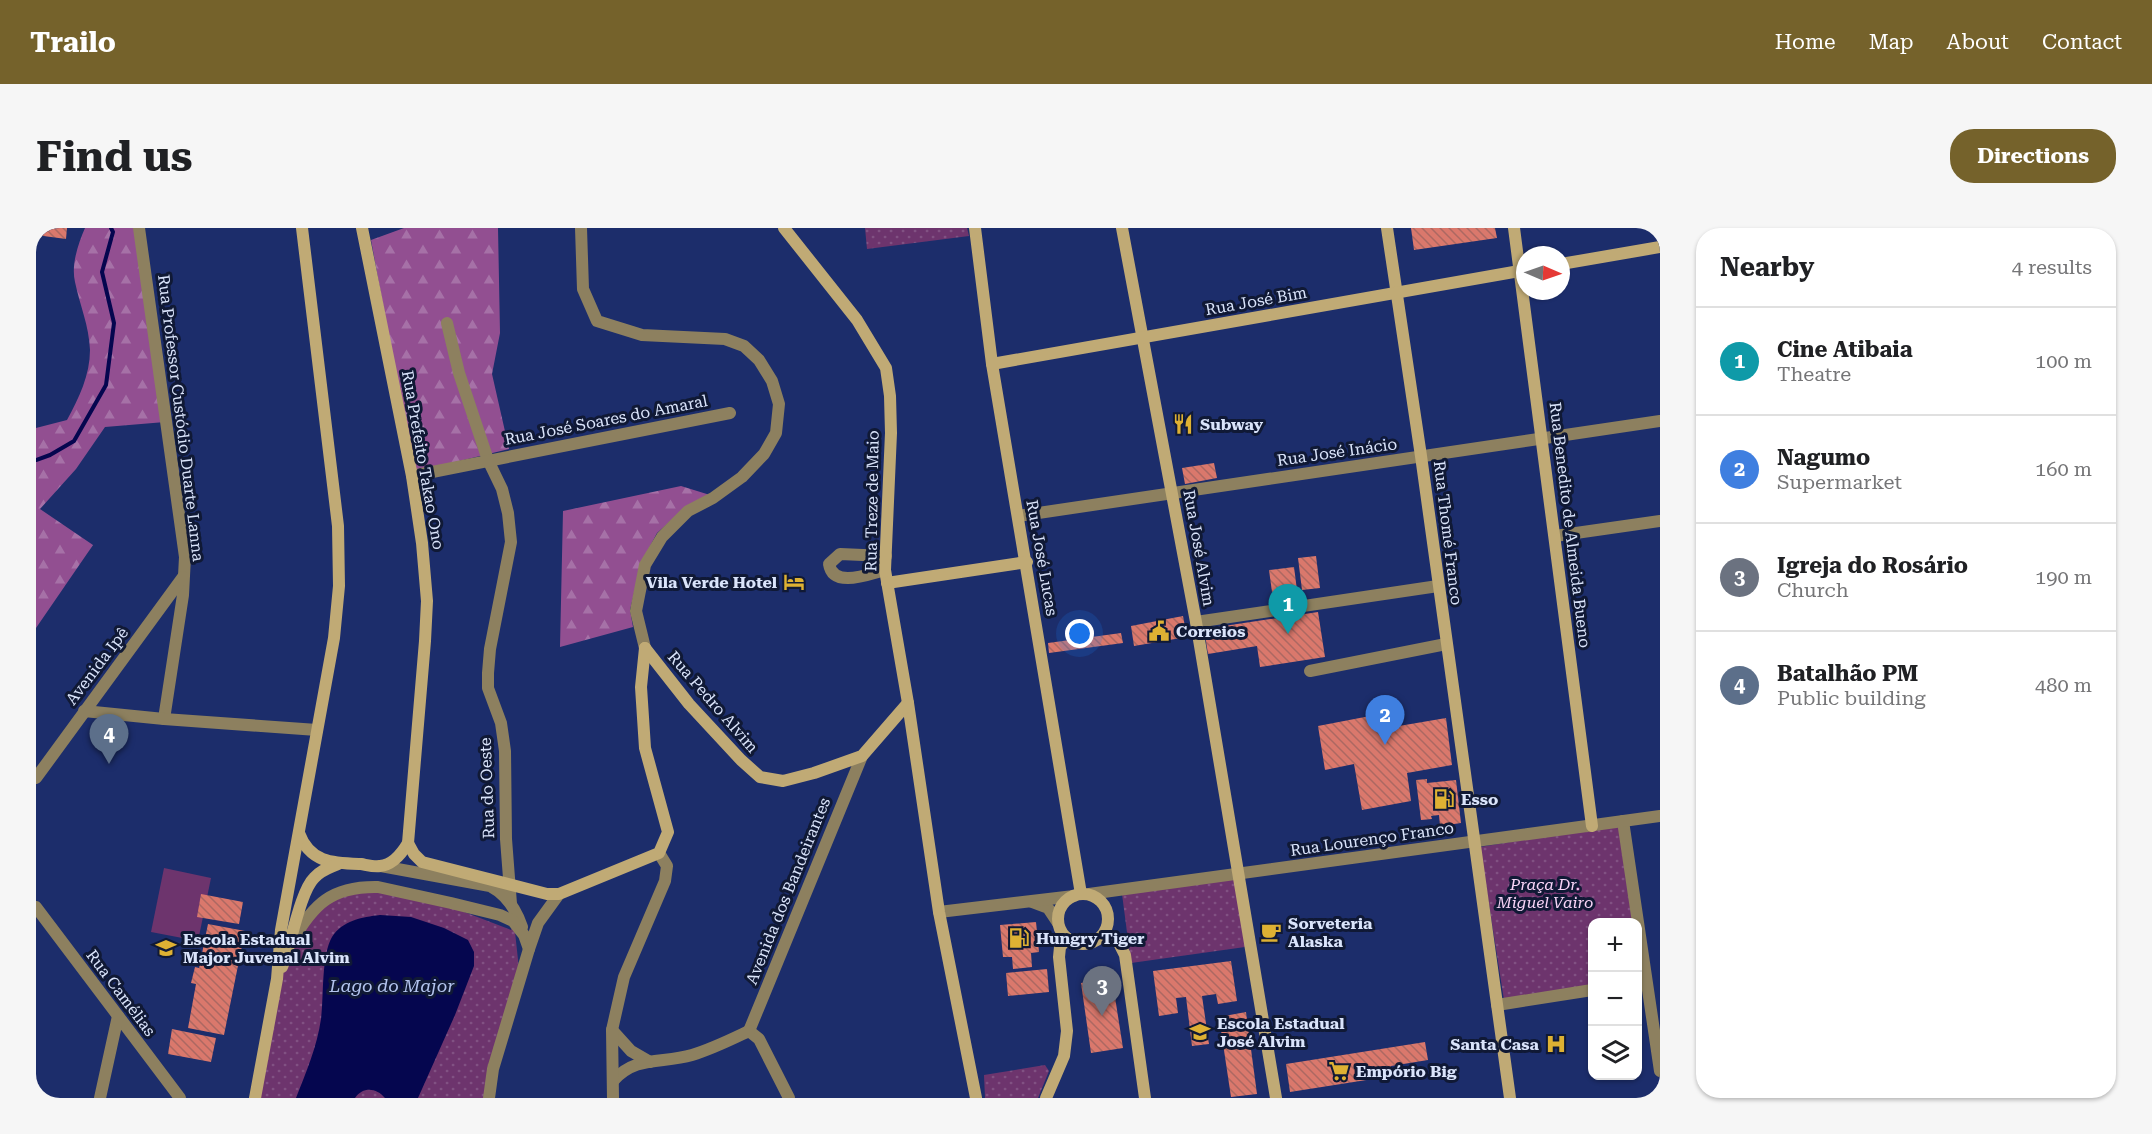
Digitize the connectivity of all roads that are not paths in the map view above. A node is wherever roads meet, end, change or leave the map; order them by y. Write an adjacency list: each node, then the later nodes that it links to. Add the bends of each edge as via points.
1 (140, 228): 31 (street, Rua Professor Custódio Duarte Lanna)
2 (302, 228): 41 (main road, via 338,536 335,628)
3 (362, 228): 24 (main road, Rua Prefeito Takao Ono)
4 (581, 228): 36 (street, via 583,290 597,321 642,335 715,338 744,346 768,374 779,404 776,433 764,454 742,477 688,512 662,537 645,565 636,611)
5 (784, 228): 29 (main road, Rua Treze de Maio, via 857,320 886,368 891,434)
6 (975, 228): 18 (main road, Rua José Lucas)
7 (1122, 228): 17 (main road, Rua José Alvim)
8 (1387, 228): 14 (main road, Rua Thomé Franco)
9 (1514, 228): 10 (main road, Rua Benedito de Almeida Bueno)
10 (1517, 246)
11 (1660, 246): 12 (main road)
12 (1570, 262)
13 (1516, 272): 14 (main road, Rua José Bim)
14 (1396, 293): 17 (main road, Rua José Bim); 22 (main road, Rua Thomé Franco)
15 (1525, 300): 21 (main road, Rua Benedito de Almeida Bueno)
16 (447, 323): 23 (street, Rua do Oeste)
17 (1143, 337): 18 (main road, Rua José Bim); 25 (main road, Rua José Alvim)
18 (992, 364): 26 (main road, Rua José Lucas)
19 (730, 413): 23 (street, Rua José Soares do Amaral)
20 (1660, 421): 21 (street, Rua José Inácio)
21 (1542, 438): 22 (street, Rua José Inácio); 28 (main road, Rua Benedito de Almeida Bueno)
22 (1421, 456): 25 (street, Rua José Inácio); 33 (main road, Rua Thomé Franco)
23 (488, 460): 24 (street, Rua José Soares do Amaral); 54 (street, Rua do Oeste, via 502,489 511,542 488,673 488,688 501,723 505,751)
24 (412, 476): 49 (main road, Rua Prefeito Takao Ono, via 427,601)
25 (1172, 493): 26 (street, Rua José Inácio); 34 (main road, Rua José Alvim)
26 (1018, 516): 30 (main road, Rua José Lucas)
27 (1660, 521): 28 (street)
28 (1555, 536): 46 (main road, Rua Benedito de Almeida Bueno)
29 (886, 556): 32 (main road, Rua Treze de Maio); 32 (street, via 840,554 829,564 834,575 845,579)
30 (1027, 562): 32 (main road); 56 (main road, Rua José Lucas)
31 (185, 574): 39 (street, Avenida Ipê); 40 (street, Rua Professor Custódio Duarte Lanna)
32 (886, 576): 38 (main road, Rua Treze de Maio)
33 (1438, 586): 34 (street); 35 (main road, Rua Thomé Franco)
34 (1196, 622): 53 (main road, Rua José Alvim)
35 (1446, 644): 37 (street); 48 (main road, Rua Thomé Franco)
36 (645, 648): 42 (main road, Rua Pedro Alvim, via 689,704 760,777 783,781); 50 (main road, via 641,687 645,748 668,832)
37 (1310, 671)
38 (908, 703): 42 (main road, Avenida dos Bandeirantes); 60 (main road, Rua Treze de Maio)
39 (84, 711): 40 (street); 43 (street, Avenida Ipê)
40 (164, 719): 41 (street)
41 (317, 730): 47 (main road)
42 (862, 756): 74 (street, Avenida dos Bandeirantes)
43 (36, 778)
44 (1660, 816): 45 (street, Rua Lourenço Franco)
45 (1623, 821): 46 (street, Rua Lourenço Franco); 67 (street)
46 (1592, 826): 48 (street, Rua Lourenço Franco)
47 (298, 832): 51 (main road, via 303,846 313,855); 68 (main road)
48 (1473, 842): 53 (street, Rua Lourenço Franco); 71 (main road, Rua Thomé Franco)
49 (408, 843): 52 (main road, via 402,854); 54 (main road, via 422,862)
50 (659, 853): 55 (main road); 73 (street, via 667,866 665,881 624,977)
51 (340, 864): 52 (main road); 65 (main road, via 323,870 304,892)
52 (381, 867): 58 (street, via 490,886)
53 (1237, 874): 56 (street, Rua Lourenço Franco); 87 (main road, Rua José Alvim)
54 (508, 883): 55 (main road, via 533,892); 58 (street, Rua do Oeste)
55 (559, 894): 66 (street, via 538,923)
56 (1081, 895): 57 (street, Rua Lourenço Franco); 61 (main road, via 1061,907); 62 (main road, via 1097,897 1107,909)
57 (1028, 902): 60 (street, Rua Lourenço Franco); 61 (street, via 1048,908)
58 (511, 904): 63 (street)
59 (36, 907): 72 (street, Rua Camélias)
60 (939, 912): 84 (main road, Rua Treze de Maio)
61 (1059, 923): 64 (main road)
62 (1105, 933): 64 (main road, via 1083,945); 86 (main road, via 1118,941 1125,955)
63 (524, 935): 65 (street, via 513,921 500,915 367,887 346,889 316,906); 66 (street)
64 (1067, 938): 85 (main road, via 1059,957 1067,1031 1064,1056)
65 (289, 949): 68 (main road)
66 (529, 950): 81 (street)
67 (1641, 972)
68 (277, 979): 80 (main road)
69 (1642, 982): 76 (street)
70 (1588, 991): 71 (street)
71 (1497, 1005): 88 (main road, Rua Thomé Franco)
72 (118, 1017): 78 (street); 79 (street, Rua Camélias)
73 (612, 1030): 75 (street, via 631,1051); 77 (street)
74 (749, 1031): 75 (street, via 691,1055); 83 (street, via 759,1039)
75 (650, 1062): 77 (street, via 631,1066)
76 (1660, 1071)
77 (613, 1081): 82 (street)
78 (100, 1098)
79 (180, 1098)
80 (255, 1098)
81 (489, 1098)
82 (613, 1098)
83 (789, 1098)
84 (976, 1098)
85 (1047, 1098)
86 (1145, 1098)
87 (1276, 1098)
88 (1510, 1098)

